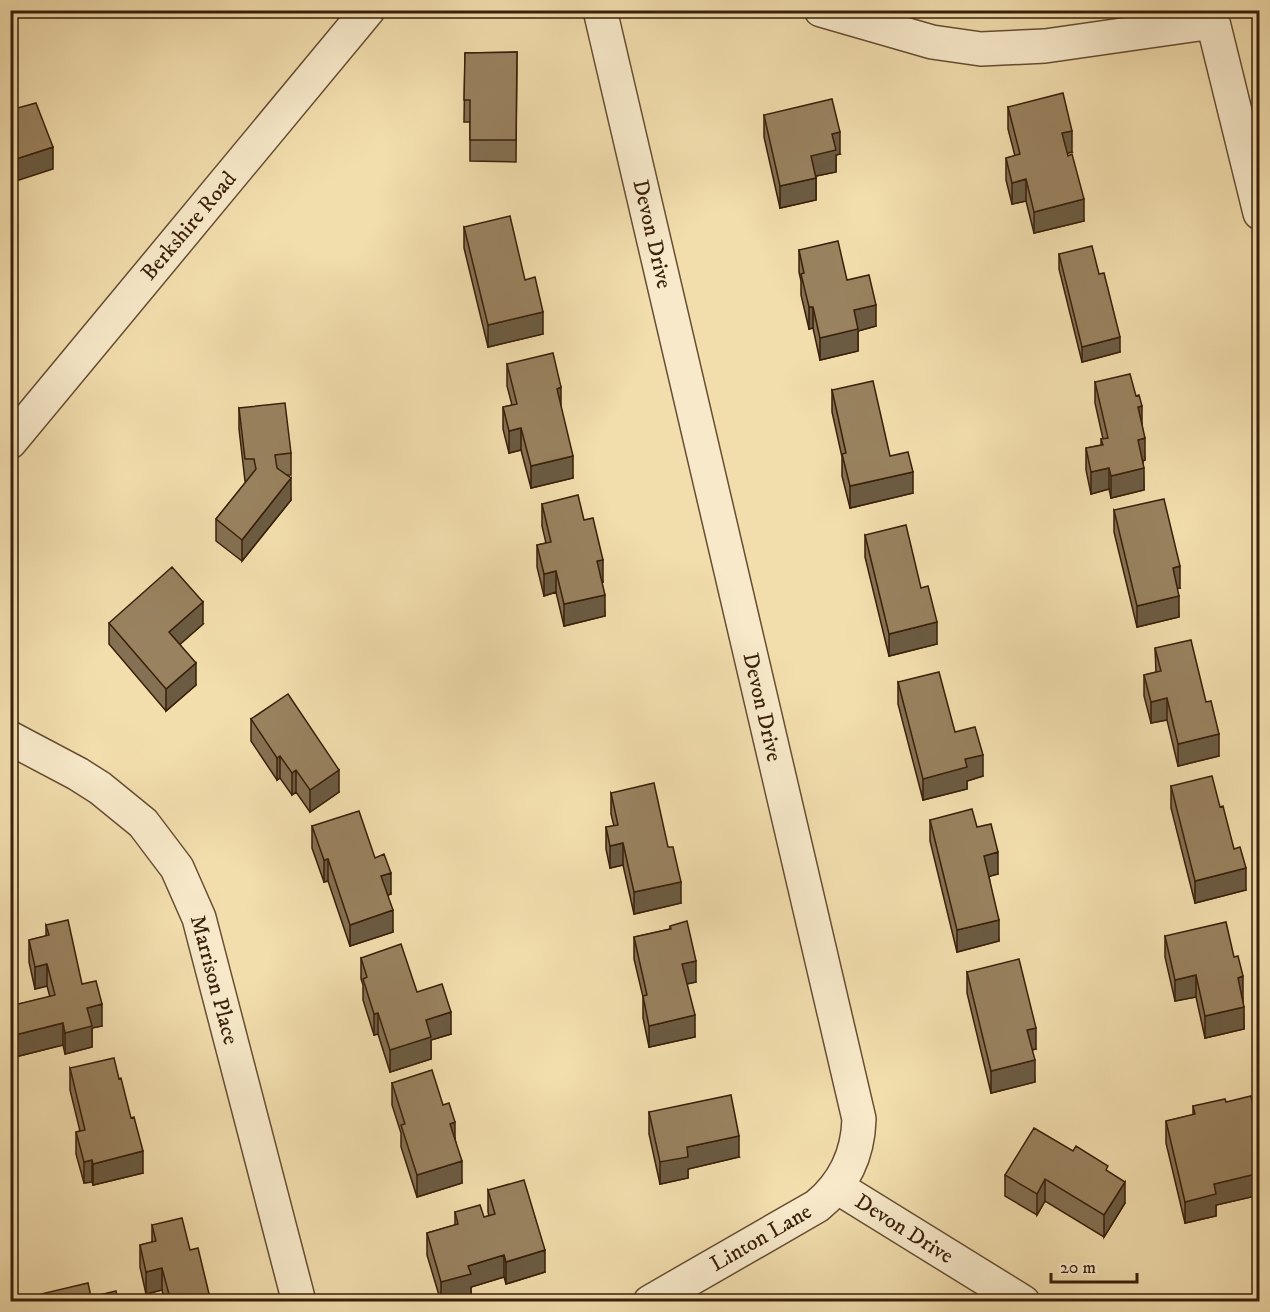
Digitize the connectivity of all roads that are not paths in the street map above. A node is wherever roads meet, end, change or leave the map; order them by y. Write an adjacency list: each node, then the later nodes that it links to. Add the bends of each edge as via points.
1 (368, 10): 6 (street, Berkshire Road)
2 (600, 10): 8 (street, Devon Drive, via 859,1119 848,1170)
3 (821, 10): 4 (street, via 943,45 981,49 1045,46)
4 (1211, 16): 5 (street)
5 (1260, 213)
6 (10, 442)
7 (10, 738): 9 (street, Marrison Place, via 111,796 143,823 177,867 199,918)
8 (837, 1187): 10 (street, Linton Lane, via 817,1206); 11 (street, Devon Drive)
9 (299, 1302)
10 (650, 1302)
11 (1023, 1302)

